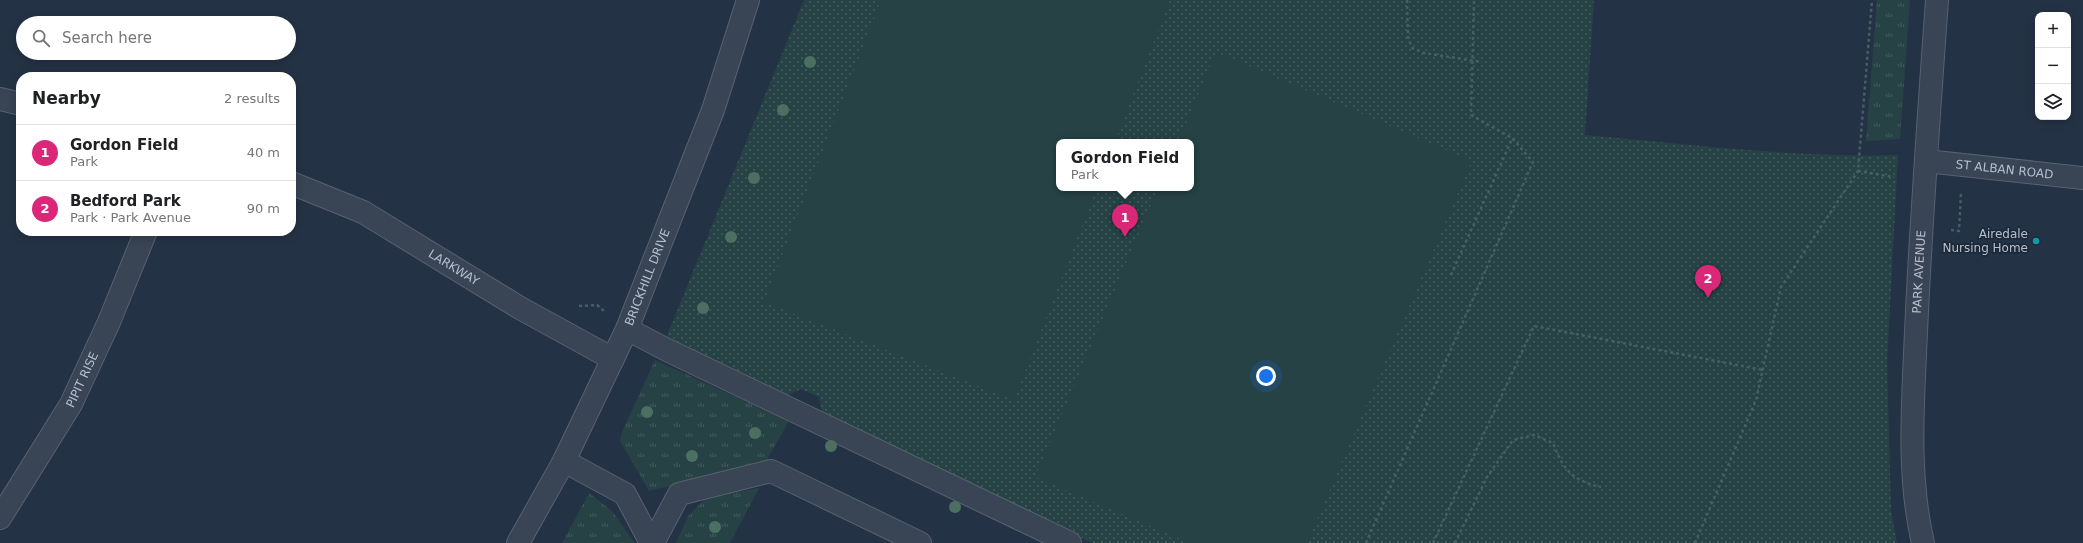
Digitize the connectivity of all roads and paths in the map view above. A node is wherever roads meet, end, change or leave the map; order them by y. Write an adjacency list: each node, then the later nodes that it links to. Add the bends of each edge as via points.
1 (748, 0): 16 (street, BRICKHILL DRIVE, via 713,110)
2 (1407, 0): 6 (path, via 1408,37 1412,48 1424,53)
3 (1474, 0): 6 (path)
4 (1872, 0): 18 (path, via 1858,171 1781,287)
5 (1937, 0): 11 (street, PARK AVENUE)
6 (1473, 61): 7 (path); 10 (path, via 1471,115)
7 (1482, 62)
8 (0, 99): 9 (street)
9 (16, 103)
10 (1512, 138): 15 (path); 26 (path, via 1533,162)
11 (1926, 161): 12 (street, ST ALBAN ROAD); 30 (street, PARK AVENUE, via 1920,228 1912,426 1917,517)
12 (2083, 178)
13 (296, 185): 17 (street, LARKWAY, via 363,212 520,308)
14 (144, 236): 21 (street, PIPIT RISE, via 109,322 71,404)
15 (1452, 275)
16 (627, 329): 17 (street, BRICKHILL DRIVE); 25 (street)
17 (614, 359): 19 (street, BRICKHILL DRIVE)
18 (1763, 370): 27 (path, via 1534,326); 29 (path, via 1756,400)
19 (564, 461): 22 (street, BRICKHILL DRIVE); 23 (street, via 625,494)
20 (1601, 487): 28 (path, via 1587,484 1570,474 1560,462 1553,443 1534,435 1513,440 1487,477)
21 (0, 518)
22 (518, 543)
23 (652, 543): 24 (street, via 679,494 771,471)
24 (920, 543)
25 (1070, 543)
26 (1366, 543)
27 (1433, 543)
28 (1454, 543)
29 (1695, 543)
30 (1923, 543)

